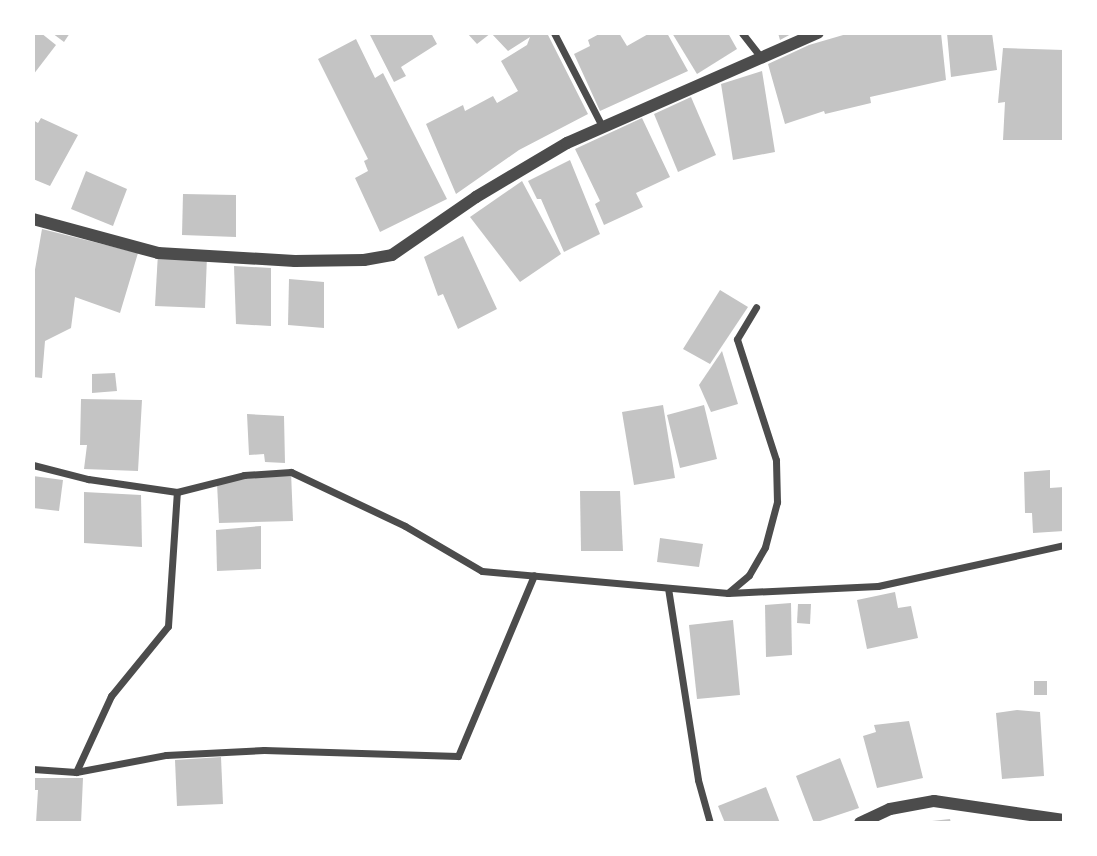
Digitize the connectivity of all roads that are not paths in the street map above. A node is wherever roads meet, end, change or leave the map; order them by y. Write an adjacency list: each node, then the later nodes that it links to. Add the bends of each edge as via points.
1 (554, 33): 5 (street)
2 (742, 33): 4 (street)
3 (818, 33): 4 (street)
4 (763, 59): 5 (street)
5 (603, 128): 6 (street, via 567,143 477,197 417,242 392,255 364,260 158,253)
6 (33, 219)
7 (756, 307): 13 (street, via 737,339 776,460 777,502 765,547 749,575)
8 (33, 464): 9 (street, via 88,479)
9 (177, 492): 11 (street, via 244,475 291,472 405,526 482,571); 15 (street, via 168,626 111,696)
10 (1064, 545): 13 (street, via 878,586)
11 (534, 575): 12 (street); 15 (street, via 458,756 250,751 166,755)
12 (668, 587): 13 (street); 17 (street, via 698,780)
13 (728, 593)
14 (33, 769): 15 (street)
15 (76, 772)
16 (1064, 820): 18 (street, via 934,801 890,809)
17 (710, 823)
18 (860, 823)

